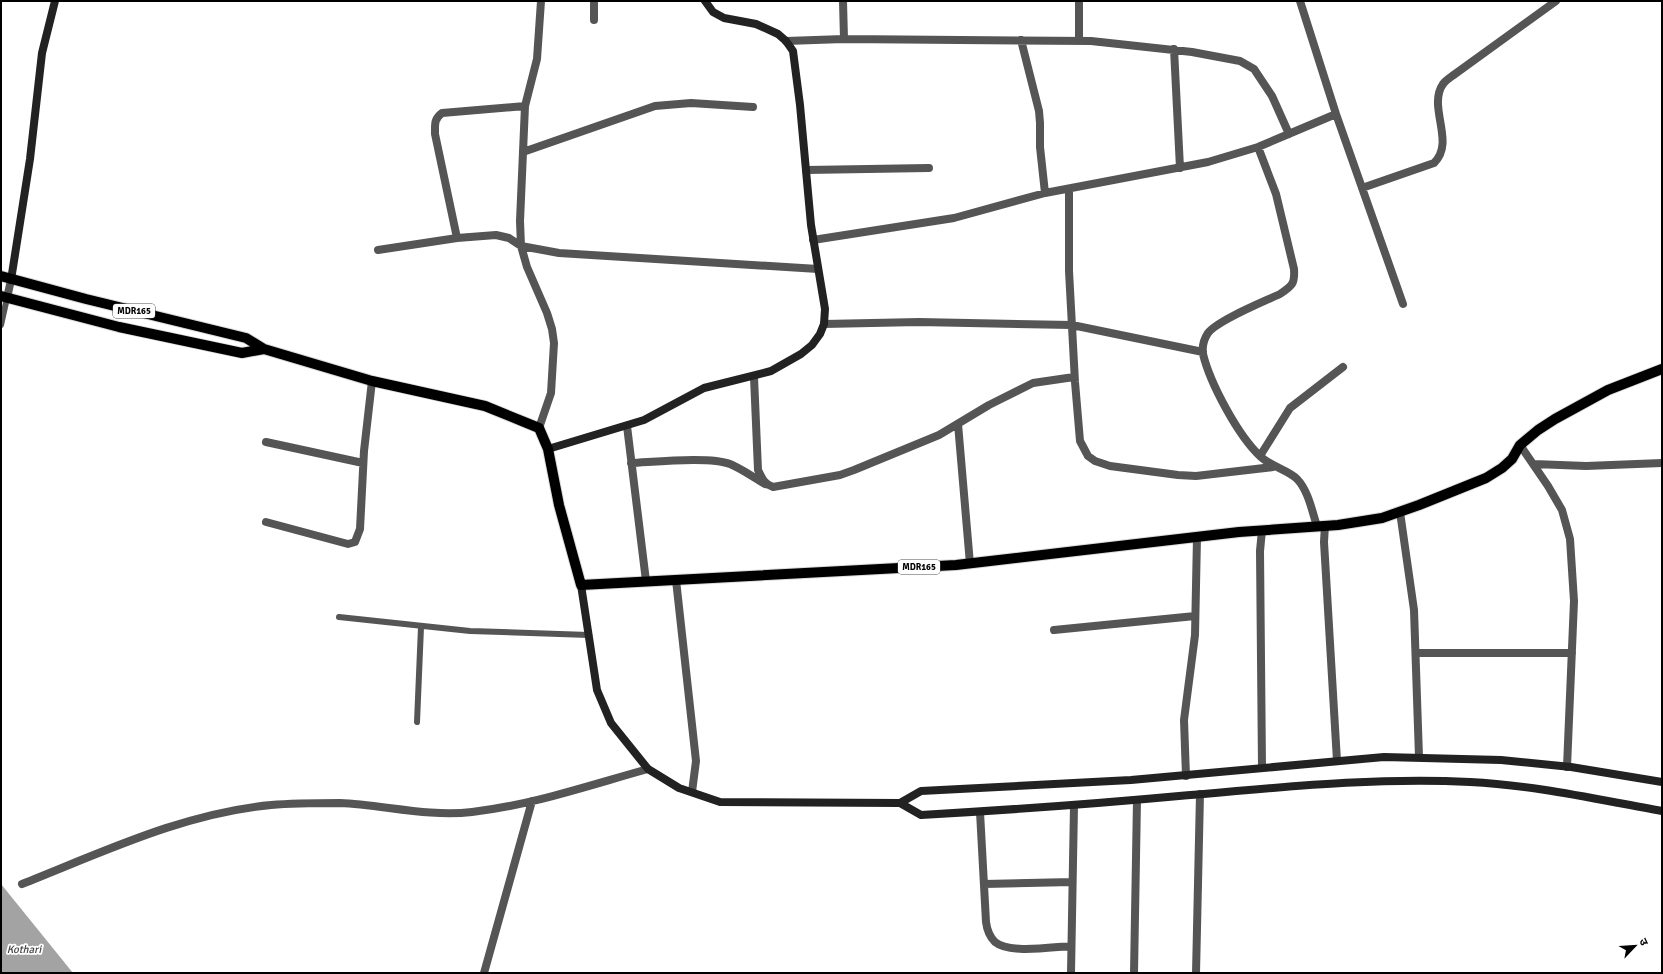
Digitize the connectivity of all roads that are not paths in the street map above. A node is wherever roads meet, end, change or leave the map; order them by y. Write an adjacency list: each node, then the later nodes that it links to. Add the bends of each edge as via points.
1 (55, 1): 33 (street, via 42,53 30,159)
2 (541, 1): 15 (street, via 537,59)
3 (594, 1): 9 (street)
4 (705, 1): 12 (street, via 713,12 724,18 756,24 778,34)
5 (843, 1): 10 (street)
6 (1079, 1): 13 (street)
7 (1300, 1): 17 (street)
8 (1556, 1): 24 (street, via 1443,84 1438,97 1443,146 1441,157 1434,163)
9 (594, 20)
10 (844, 39): 11 (street); 12 (street)
11 (1021, 40): 13 (street); 26 (street, via 1039,111)
12 (786, 41): 23 (street, via 793,52 796,70)
13 (1079, 41): 14 (street)
14 (1174, 49): 18 (street, via 1240,61 1254,69 1272,96); 22 (street)
15 (525, 106): 20 (street); 27 (street, via 442,113 437,117 435,134)
16 (753, 107): 20 (street, via 691,103 655,106)
17 (1336, 114): 18 (street); 24 (street)
18 (1289, 134): 19 (street)
19 (1258, 147): 22 (street); 40 (street, via 1276,194 1295,280 1280,294 1215,326 1204,341)
20 (523, 152): 29 (street)
21 (929, 168): 23 (street)
22 (1180, 168): 25 (street)
23 (806, 170): 28 (street)
24 (1362, 188): 35 (street)
25 (1069, 189): 26 (street); 38 (street)
26 (1044, 193): 28 (street, via 954,218)
27 (457, 238): 29 (street, via 496,236 509,238); 30 (street)
28 (814, 240): 31 (street)
29 (521, 246): 31 (street, via 559,252); 48 (street, via 527,267 547,313 554,343 551,393)
30 (378, 250)
31 (818, 270): 36 (street, via 825,309)
32 (1, 276): 33 (main road, MDR165)
33 (11, 280): 34 (street); 39 (main road, MDR165, via 246,338)
34 (4, 297): 37 (lane); 39 (main road, MDR165, via 119,327 242,352)
35 (1403, 304)
36 (824, 324): 38 (street, via 919,322); 43 (street, via 812,345 801,354)
37 (1, 325)
38 (1072, 325): 40 (street); 44 (street)
39 (264, 349): 45 (main road, MDR165)
40 (1203, 352): 52 (street, via 1230,416)
41 (1343, 367): 52 (street, via 1290,408)
42 (1662, 369): 50 (main road, MDR165, via 1608,390 1538,430)
43 (754, 377): 47 (street, via 704,388 660,413); 58 (street, via 758,470)
44 (1074, 377): 46 (street, via 1033,383); 57 (street, via 1080,442 1088,456 1095,461 1130,469 1196,476)
45 (372, 381): 48 (main road, MDR165, via 485,406); 53 (street)
46 (958, 424): 58 (street, via 939,435 847,472 781,486); 64 (street)
47 (627, 426): 51 (street); 54 (street)
48 (539, 428): 51 (main road)
49 (266, 442): 53 (street)
50 (1520, 445): 56 (street); 59 (main road, MDR165, via 1512,459 1486,478)
51 (548, 449): 67 (main road, via 559,505)
52 (1260, 456): 57 (street)
53 (363, 463): 60 (street, via 360,529 355,542 348,544)
54 (631, 463): 58 (street, via 693,460 720,462 729,464); 66 (street)
55 (1662, 463): 56 (street, via 1586,466)
56 (1534, 464): 74 (street, via 1562,510 1570,539 1574,601)
57 (1273, 467): 61 (street, via 1297,478)
58 (768, 485)
59 (1400, 512): 61 (main road, MDR165, via 1382,518); 73 (street, via 1411,578)
60 (266, 522)
61 (1321, 526): 62 (main road, MDR165); 77 (street)
62 (1262, 530): 63 (main road, MDR165); 79 (street)
63 (1197, 537): 64 (main road, MDR165); 68 (street)
64 (970, 564): 65 (main road, MDR165)
65 (676, 580): 66 (main road, MDR165); 83 (street, via 696,761)
66 (646, 581): 67 (main road, MDR165)
67 (581, 585): 72 (street)
68 (1195, 616): 71 (street); 81 (street, via 1184,720)
69 (339, 617): 70 (lane)
70 (421, 627): 72 (lane, via 492,633); 75 (lane)
71 (1054, 630)
72 (589, 635): 80 (street, via 597,690 611,722)
73 (1416, 653): 74 (street); 76 (street)
74 (1572, 653): 78 (street)
75 (417, 722)
76 (1419, 757): 77 (street); 78 (street)
77 (1338, 761): 79 (street)
78 (1567, 766): 82 (street)
79 (1262, 767): 81 (street)
80 (648, 769): 83 (street, via 679,788); 86 (street)
81 (1186, 776): 87 (street, via 921,791)
82 (1662, 782)
83 (692, 792): 87 (street, via 720,802)
84 (1200, 794): 85 (street); 89 (street, via 1339,783 1471,782 1549,791); 98 (street)
85 (1137, 800): 88 (street); 97 (street)
86 (532, 801): 92 (street, via 471,812 418,811 340,803 272,805 213,814 176,824); 95 (street)
87 (900, 803): 90 (street, via 921,815)
88 (1074, 806): 90 (street); 91 (street)
89 (1662, 811)
90 (980, 812): 93 (street)
91 (1072, 882): 93 (street); 94 (street)
92 (22, 884)
93 (984, 884): 94 (street, via 987,927 996,943 1012,948)
94 (1071, 946): 96 (street)
95 (484, 973)
96 (1071, 973)
97 (1134, 973)
98 (1196, 973)

